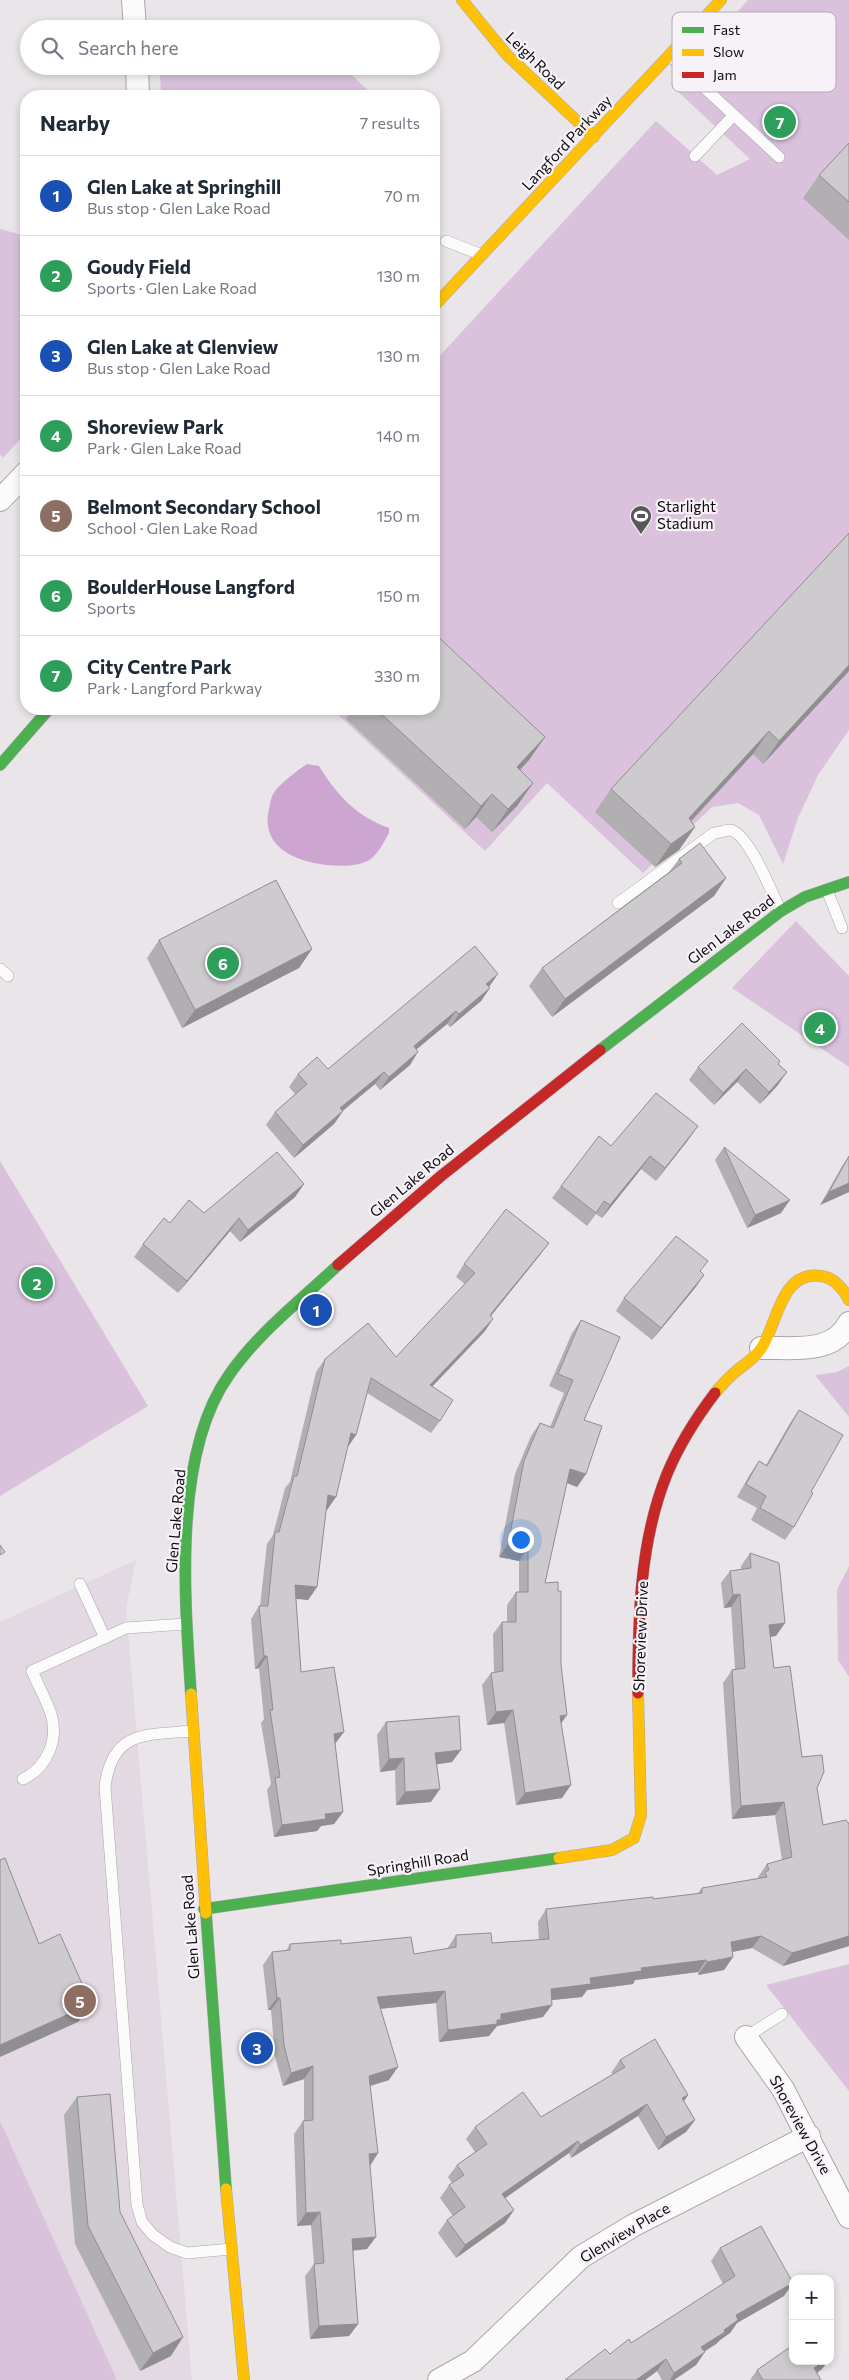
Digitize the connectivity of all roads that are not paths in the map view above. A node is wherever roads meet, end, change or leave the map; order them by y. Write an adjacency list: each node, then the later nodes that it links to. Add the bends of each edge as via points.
1 (134, 0): 7 (street)
2 (462, 0): 13 (street, Leigh Road, via 502,53)
3 (702, 0): 5 (lane)
4 (721, 0): 5 (street, Langford Parkway)
5 (713, 9): 6 (street, Langford Parkway)
6 (710, 12)
7 (135, 20)
8 (670, 56): 13 (street, Langford Parkway)
9 (137, 75): 10 (street)
10 (138, 90)
11 (710, 92): 12 (lane)
12 (734, 114): 14 (lane); 15 (lane)
13 (594, 137): 17 (street, Langford Parkway)
14 (695, 156)
15 (779, 157)
16 (446, 241): 17 (lane)
17 (482, 255): 18 (street, Langford Parkway)
18 (440, 300)
19 (20, 478): 20 (street)
20 (0, 500)
21 (44, 715): 22 (street)
22 (0, 765)
23 (849, 882): 24 (street, Glen Lake Road)
24 (826, 888): 26 (street, Glen Lake Road); 27 (lane)
25 (618, 903): 26 (lane, via 714,834 730,830 741,836 751,848)
26 (781, 911): 32 (street, Glen Lake Road, via 449,1168 354,1250 229,1374 210,1409 193,1472 186,1542)
27 (842, 928)
28 (849, 1300): 30 (street, Shoreview Drive, via 846,1291 821,1276 806,1277 793,1284 784,1296)
29 (849, 1323): 30 (street, via 844,1333 832,1343 818,1347)
30 (761, 1348): 36 (street, Shoreview Drive, via 728,1378 700,1412 676,1454 656,1506 644,1571 639,1629 641,1815)
31 (80, 1584): 33 (lane)
32 (186, 1624): 33 (lane, via 126,1628); 34 (street, Glen Lake Road)
33 (105, 1638): 35 (lane, via 32,1671 52,1715 53,1738 49,1755 40,1768)
34 (192, 1731): 37 (street, Glen Lake Road); 42 (lane, via 146,1734 128,1741 114,1754 105,1787 137,2205 142,2222 153,2235 170,2246 187,2253)
35 (23, 1779)
36 (634, 1838): 37 (street, Springhill Road, via 612,1850)
37 (204, 1909): 42 (street, Glen Lake Road)
38 (782, 2014): 39 (lane)
39 (746, 2037): 40 (street, Shoreview Drive, via 783,2089)
40 (809, 2136): 41 (street, Shoreview Drive); 44 (street, Glenview Place, via 634,2225 581,2257 473,2361)
41 (849, 2217)
42 (231, 2249): 43 (street, Glen Lake Road)
43 (244, 2380)
44 (439, 2380)

